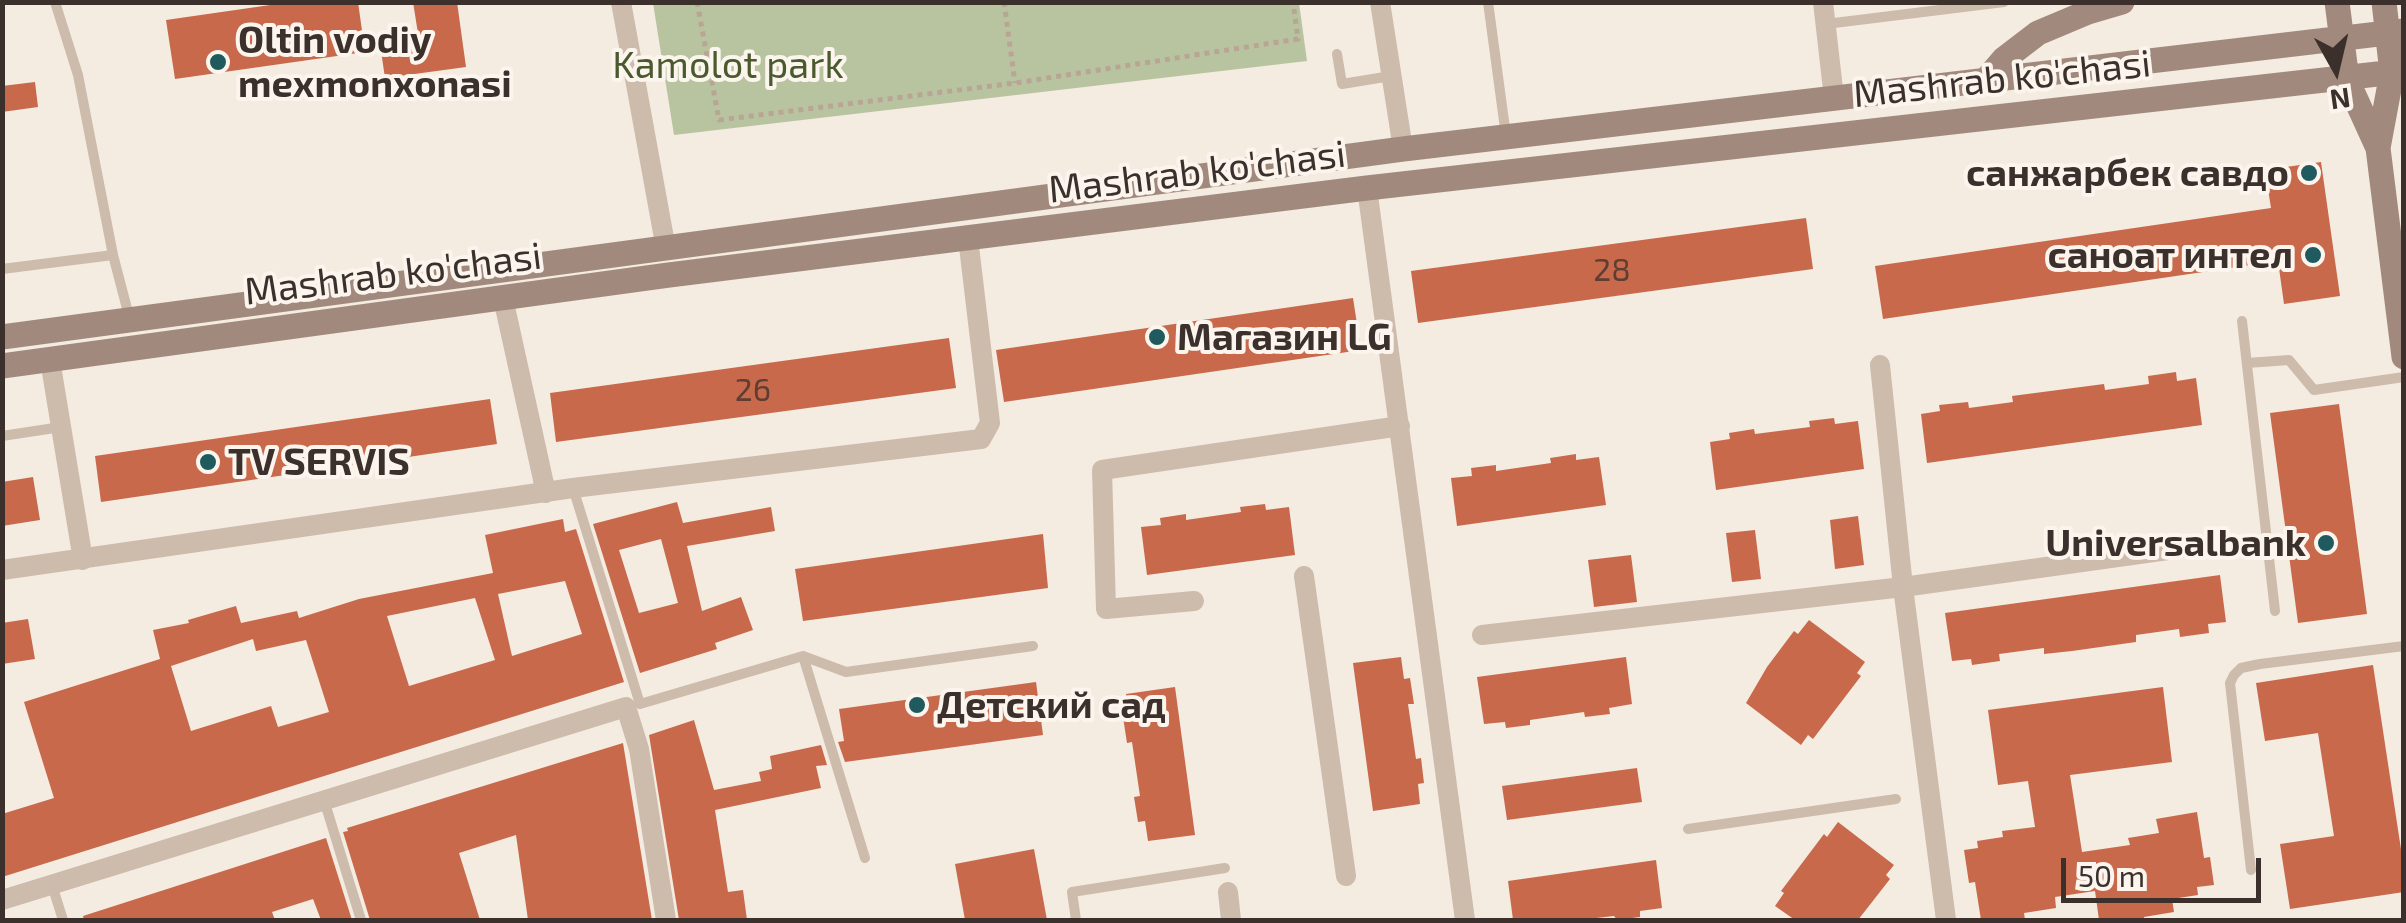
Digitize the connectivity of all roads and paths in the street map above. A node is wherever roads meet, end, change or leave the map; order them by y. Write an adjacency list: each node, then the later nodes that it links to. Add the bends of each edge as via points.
1 (55, 2): 30 (lane, via 78,75)
2 (621, 2): 29 (street)
3 (697, 2): 22 (path, via 719,120)
4 (1004, 2): 22 (path)
5 (1293, 2): 22 (path, via 1298,40)
6 (1380, 2): 19 (street)
7 (1488, 2): 24 (lane)
8 (1823, 2): 14 (street)
9 (2004, 2): 13 (lane)
10 (2122, 2): 20 (main road, via 2038,34)
11 (2337, 2): 16 (main road)
12 (2384, 2): 15 (main road)
13 (1972, 4): 14 (lane)
14 (1826, 24): 23 (street)
15 (2396, 32): 16 (main road, Mashrab ko'chasi); 18 (main road)
16 (2342, 39): 20 (main road, Mashrab ko'chasi); 21 (main road)
17 (1337, 54): 19 (lane, via 1342,84)
18 (2398, 72): 21 (main road, Mashrab ko'chasi); 25 (main road)
19 (1392, 76): 26 (street)
20 (1986, 80): 23 (main road, Mashrab ko'chasi)
21 (2347, 80): 25 (main road); 27 (main road, Mashrab ko'chasi)
22 (1015, 83)
23 (1834, 98): 24 (main road, Mashrab ko'chasi)
24 (1506, 137): 26 (main road, Mashrab ko'chasi)
25 (2378, 148): 37 (main road)
26 (1403, 149): 29 (main road, Mashrab ko'chasi)
27 (1367, 188): 28 (main road, Mashrab ko'chasi); 43 (street)
28 (968, 238): 32 (main road, Mashrab ko'chasi); 46 (street, via 990,423 981,439)
29 (666, 249): 34 (main road, Mashrab ko'chasi)
30 (113, 254): 31 (lane); 33 (lane)
31 (2, 269)
32 (503, 298): 34 (main road, Mashrab ko'chasi); 47 (street)
33 (130, 320): 34 (main road, Mashrab ko'chasi); 36 (main road, Mashrab ko'chasi)
34 (230, 321): 38 (main road, Mashrab ko'chasi)
35 (2242, 321): 40 (lane)
36 (2, 337)
37 (2404, 357)
38 (50, 360): 41 (main road, Mashrab ko'chasi); 44 (street)
39 (1880, 364): 52 (street)
40 (2247, 364): 42 (lane, via 2289,360 2314,390); 54 (lane)
41 (2, 366)
42 (2404, 378)
43 (1400, 426): 53 (street, via 1102,470 1106,609); 75 (street)
44 (61, 427): 45 (lane); 49 (street)
45 (2, 436)
46 (573, 488): 47 (street); 59 (lane)
47 (546, 493): 49 (street)
48 (2218, 543): 52 (street)
49 (82, 560): 50 (street)
50 (2, 570)
51 (1304, 576): 66 (street)
52 (1903, 587): 55 (street); 76 (street)
53 (1194, 601)
54 (2275, 611)
55 (1482, 634)
56 (1034, 646): 58 (lane, via 846,672)
57 (2404, 646): 65 (lane, via 2260,664 2234,675)
58 (803, 656): 59 (lane); 63 (lane)
59 (634, 705): 61 (street); 72 (street)
60 (1896, 798): 62 (lane)
61 (324, 799): 67 (street); 71 (lane)
62 (1688, 829)
63 (865, 858)
64 (1225, 868): 73 (lane, via 1072,892)
65 (2251, 870)
66 (1346, 876)
67 (52, 884): 69 (street); 70 (lane)
68 (1228, 892): 74 (street)
69 (2, 900)
70 (63, 920)
71 (361, 920)
72 (666, 920)
73 (1076, 920)
74 (1231, 920)
75 (1465, 920)
76 (1946, 920)

